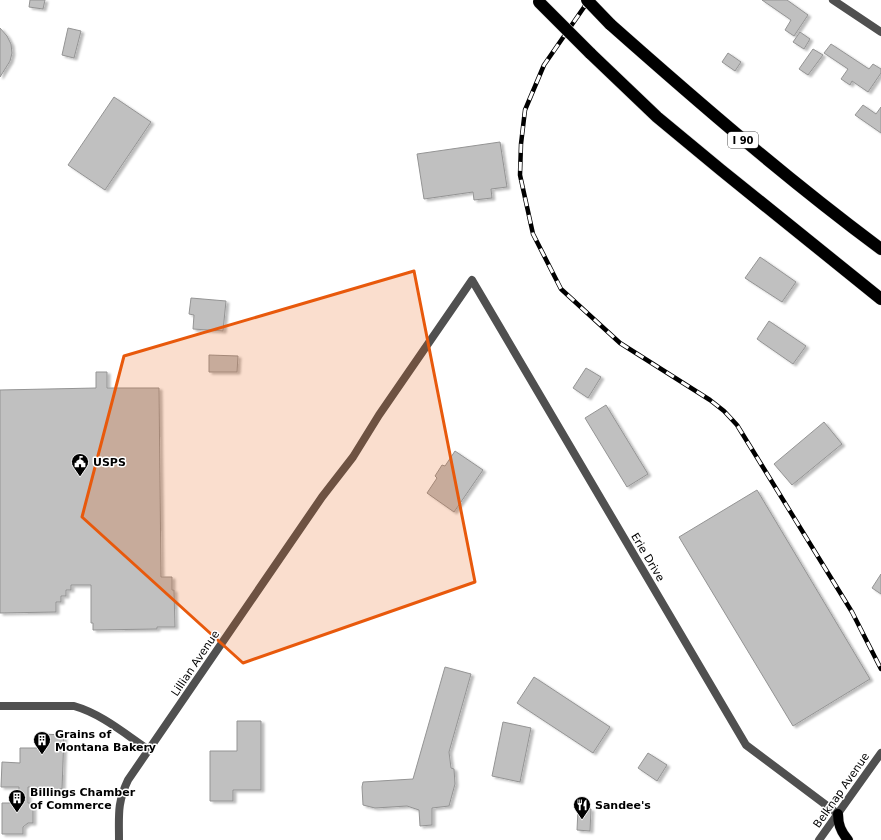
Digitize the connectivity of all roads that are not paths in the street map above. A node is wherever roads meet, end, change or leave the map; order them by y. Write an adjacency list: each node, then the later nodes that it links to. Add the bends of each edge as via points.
1 (587, 0): 5 (highway, I 90, bridge, via 610,24 744,141)
2 (833, 0): 4 (street)
3 (538, 1): 6 (highway, bridge, via 657,117)
4 (881, 32)
5 (881, 249)
6 (839, 265): 8 (highway); 9 (highway)
7 (472, 280): 11 (street, Lillian Avenue, via 353,457 322,497); 13 (street, Erie Drive, via 746,745)
8 (881, 295)
9 (881, 299)
10 (0, 706): 11 (street, via 74,706 85,709)
11 (149, 750): 14 (street, Lillian Avenue, via 122,793 119,807)
12 (881, 753): 13 (street, Belknap Avenue)
13 (838, 814): 15 (street, Belknap Avenue); 16 (main road, via 838,822)
14 (119, 840)
15 (819, 840)
16 (848, 840)

